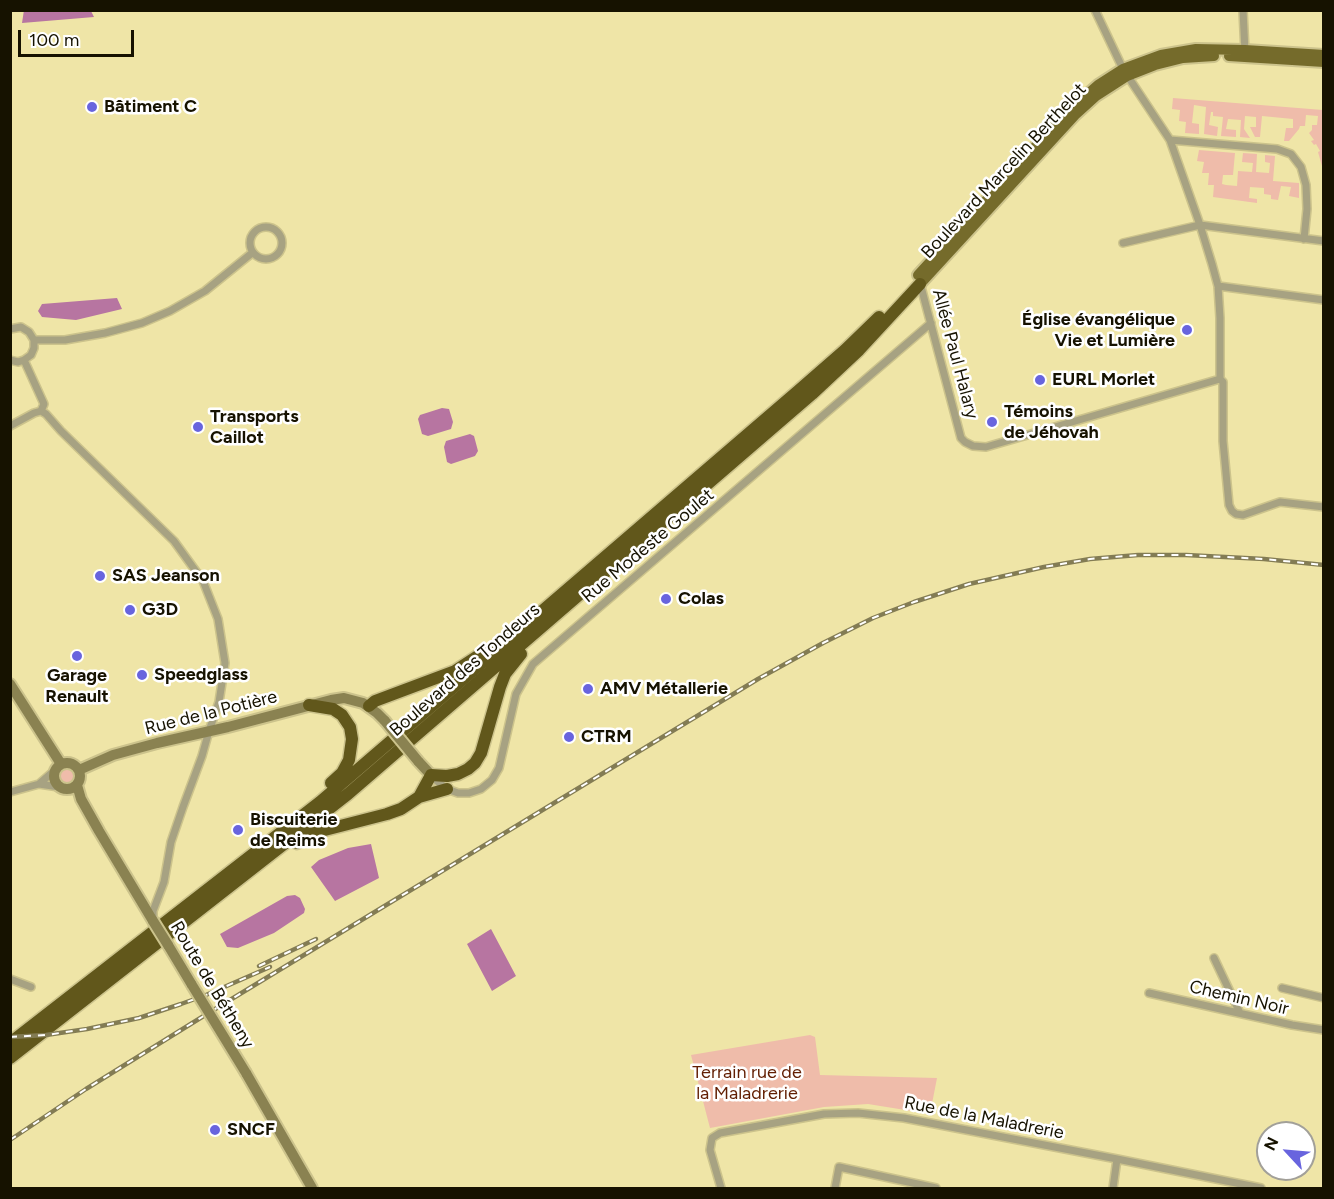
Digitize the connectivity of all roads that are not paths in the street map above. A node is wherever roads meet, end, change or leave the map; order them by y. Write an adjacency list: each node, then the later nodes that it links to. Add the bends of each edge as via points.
1 (1095, 10): 6 (street)
2 (1243, 10): 3 (street)
3 (1245, 53): 4 (main road, Boulevard Marcelin Berthelot); 5 (main road, Boulevard Marcelin Berthelot); 6 (main road, Boulevard Marcelin Berthelot, via 1183,58)
4 (1323, 55)
5 (1323, 62)
6 (1125, 72): 7 (street); 13 (main road, Boulevard Marcelin Berthelot, via 1075,115)
7 (1170, 140): 8 (street); 9 (street, via 1277,149 1291,154 1301,167 1306,185)
8 (1200, 225): 9 (street); 11 (street); 14 (street)
9 (1304, 239): 10 (street)
10 (1323, 241)
11 (1123, 243)
12 (252, 253): 12 (street, via 267,259 276,256 281,249 280,232 258,227 251,235); 18 (street, via 205,291 142,323 65,340)
13 (919, 279): 16 (street, Allée Paul Halary); 25 (highway, Boulevard des Tondeurs, via 859,350); 26 (highway, Boulevard des Tondeurs, via 845,350)
14 (1218, 286): 15 (street); 21 (street)
15 (1323, 300)
16 (931, 323): 21 (street, Allée Paul Halary, via 961,438 973,446 986,447); 36 (street, Rue Modeste Goulet, via 533,664 516,694 499,768 492,780 469,793)
17 (10, 329): 18 (street, via 21,327)
18 (34, 340): 20 (street, via 31,355)
19 (10, 360): 20 (street)
20 (24, 360): 22 (street, via 44,404)
21 (1220, 378): 24 (street, via 1232,511 1243,515 1280,502)
22 (41, 411): 23 (street); 30 (street, via 174,541 203,581 218,619 225,663 219,702)
23 (10, 426)
24 (1323, 507)
25 (677, 511): 33 (highway, via 646,544 511,665 500,687 482,753 475,763 458,774); 40 (highway, Boulevard des Tondeurs, via 348,794)
26 (566, 590): 29 (highway, via 455,671); 39 (highway, Boulevard des Tondeurs, via 320,802)
27 (10, 684): 31 (main road)
28 (309, 705): 29 (main road, Rue de la Potière, via 344,698); 30 (main road, Rue de la Potière); 39 (highway, via 333,709 342,715 352,739 349,760 342,773)
29 (369, 706): 33 (main road, bridge)
30 (209, 731): 32 (main road, Rue de la Potière, via 113,755); 41 (street, via 171,842)
31 (57, 767): 32 (main road, via 69,762); 34 (street); 35 (main road, via 55,781)
32 (79, 770): 35 (main road, via 80,778)
33 (430, 775): 36 (street); 38 (highway)
34 (39, 784): 35 (street); 37 (street)
35 (68, 787): 41 (main road, Route de Bétheny, via 81,799)
36 (447, 789): 38 (highway)
37 (10, 792)
38 (419, 797): 40 (highway, via 387,814 314,833)
39 (250, 856): 50 (highway, Boulevard des Tondeurs)
40 (219, 896): 51 (highway, Boulevard des Tondeurs)
41 (153, 921): 53 (main road, Route de Bétheny, bridge)
42 (1214, 958): 48 (street)
43 (10, 979): 44 (street)
44 (31, 987)
45 (1282, 988): 47 (street, Chemin Noir)
46 (1149, 993): 48 (street, Chemin Noir)
47 (1323, 998)
48 (1240, 1013): 49 (street, Chemin Noir)
49 (1323, 1030)
50 (10, 1043)
51 (10, 1058)
52 (1117, 1159): 54 (street, Rue de la Maladrerie, via 904,1118 824,1114 720,1133 712,1138 710,1150); 57 (street); 58 (street, Rue de la Maladrerie)
53 (312, 1188)
54 (721, 1188)
55 (835, 1188): 56 (street, via 839,1167)
56 (931, 1188)
57 (1113, 1188)
58 (1261, 1188)

